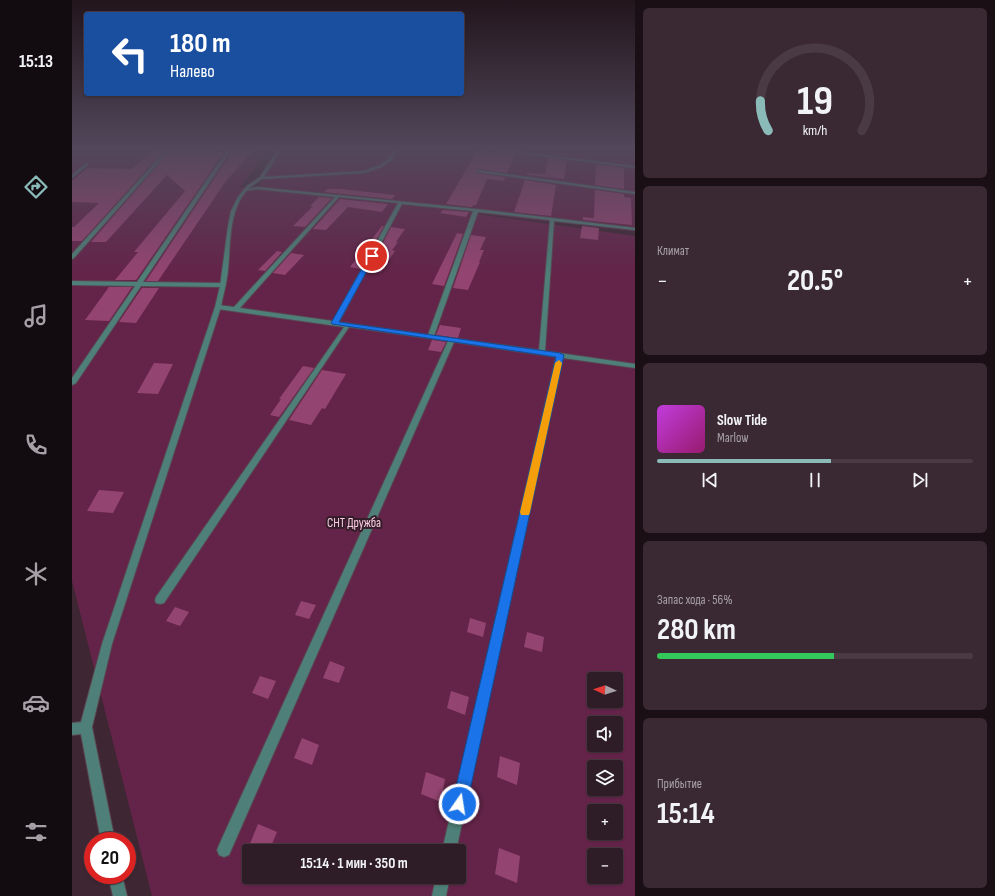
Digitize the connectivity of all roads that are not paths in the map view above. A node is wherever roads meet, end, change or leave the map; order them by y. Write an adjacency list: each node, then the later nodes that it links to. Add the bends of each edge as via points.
1 (245, 190): 15 (street, via 235,206 230,222)
2 (131, 191): 12 (street)
3 (202, 191): 14 (street)
4 (285, 191): 7 (street)
5 (619, 191): 6 (street)
6 (635, 193)
7 (338, 196): 8 (street); 17 (street)
8 (401, 202): 9 (street); 18 (street)
9 (476, 210): 10 (street); 20 (street)
10 (552, 219): 11 (street); 22 (street)
11 (635, 229)
12 (72, 256)
13 (72, 283): 14 (street)
14 (138, 284): 15 (street); 25 (street)
15 (224, 286): 16 (street)
16 (218, 306): 17 (street); 27 (street, via 107,644)
17 (236, 309): 18 (street)
18 (335, 323): 19 (street)
19 (348, 325): 20 (street); 26 (street)
20 (430, 337): 21 (street)
21 (452, 340): 22 (street); 31 (street)
22 (542, 352): 23 (street)
23 (560, 355): 24 (street); 30 (street)
24 (635, 366)
25 (72, 383)
26 (160, 600)
27 (86, 727): 28 (street); 29 (street)
28 (72, 729)
29 (106, 832)
30 (451, 844)
31 (224, 850)
32 (117, 884): 34 (street)
33 (442, 884): 35 (street)
34 (120, 896)
35 (439, 896)

